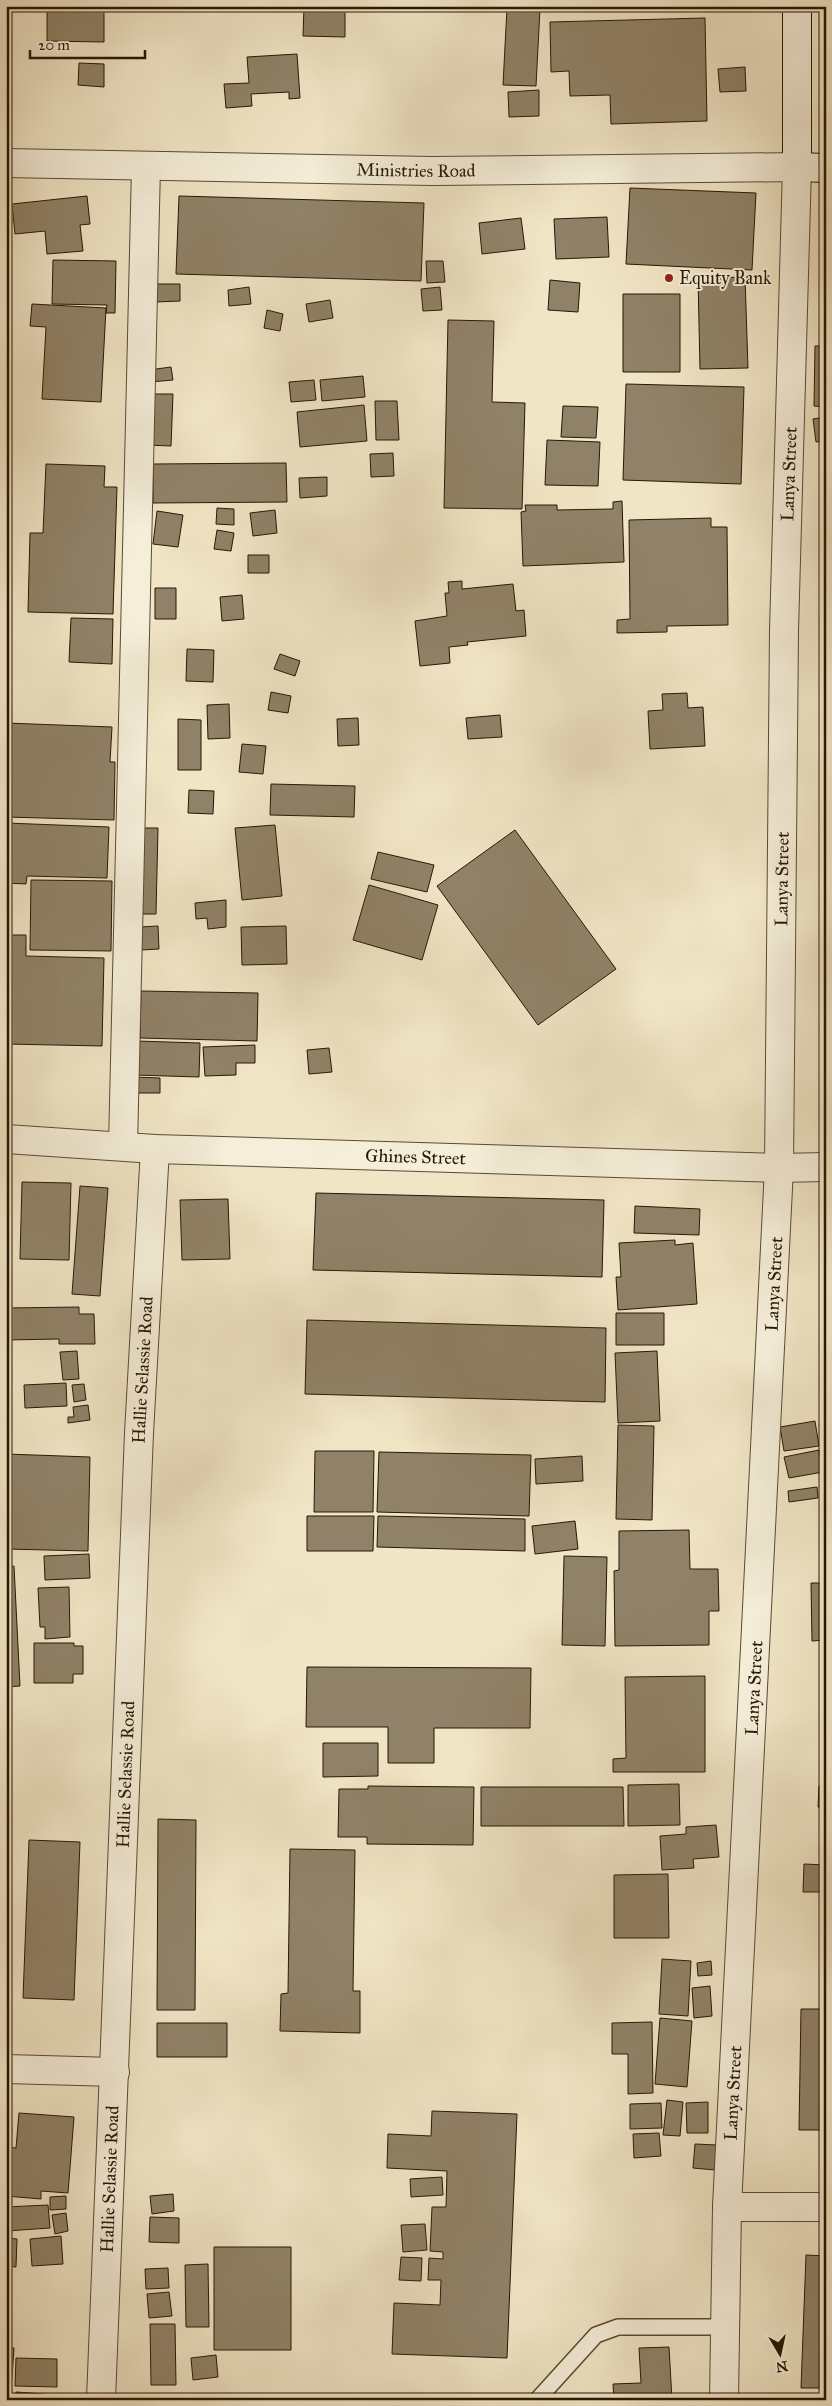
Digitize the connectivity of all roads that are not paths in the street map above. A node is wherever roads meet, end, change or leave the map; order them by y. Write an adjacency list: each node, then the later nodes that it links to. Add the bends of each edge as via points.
1 (797, 6): 4 (street, Lanya Street)
2 (6, 163): 3 (street, Ministries Road)
3 (146, 166): 4 (street, Ministries Road, via 432,171); 7 (street)
4 (797, 167): 5 (street, Ministries Road); 10 (street, Lanya Street, via 784,631)
5 (826, 168)
6 (6, 1139): 7 (street, Ghines Street)
7 (123, 1146): 8 (street, Ghines Street)
8 (155, 1149): 10 (street, Ghines Street); 12 (street, Hallie Selassie Road, via 139,1433)
9 (826, 1167): 10 (street, Ghines Street)
10 (779, 1168): 14 (street, Lanya Street)
11 (6, 2069): 12 (street)
12 (115, 2072): 16 (street, Hallie Selassie Road)
13 (826, 2206): 14 (street)
14 (727, 2207): 15 (street, Lanya Street)
15 (724, 2327): 17 (lane, via 618,2327 596,2335); 18 (street, Lanya Street)
16 (101, 2400)
17 (537, 2400)
18 (724, 2400)

